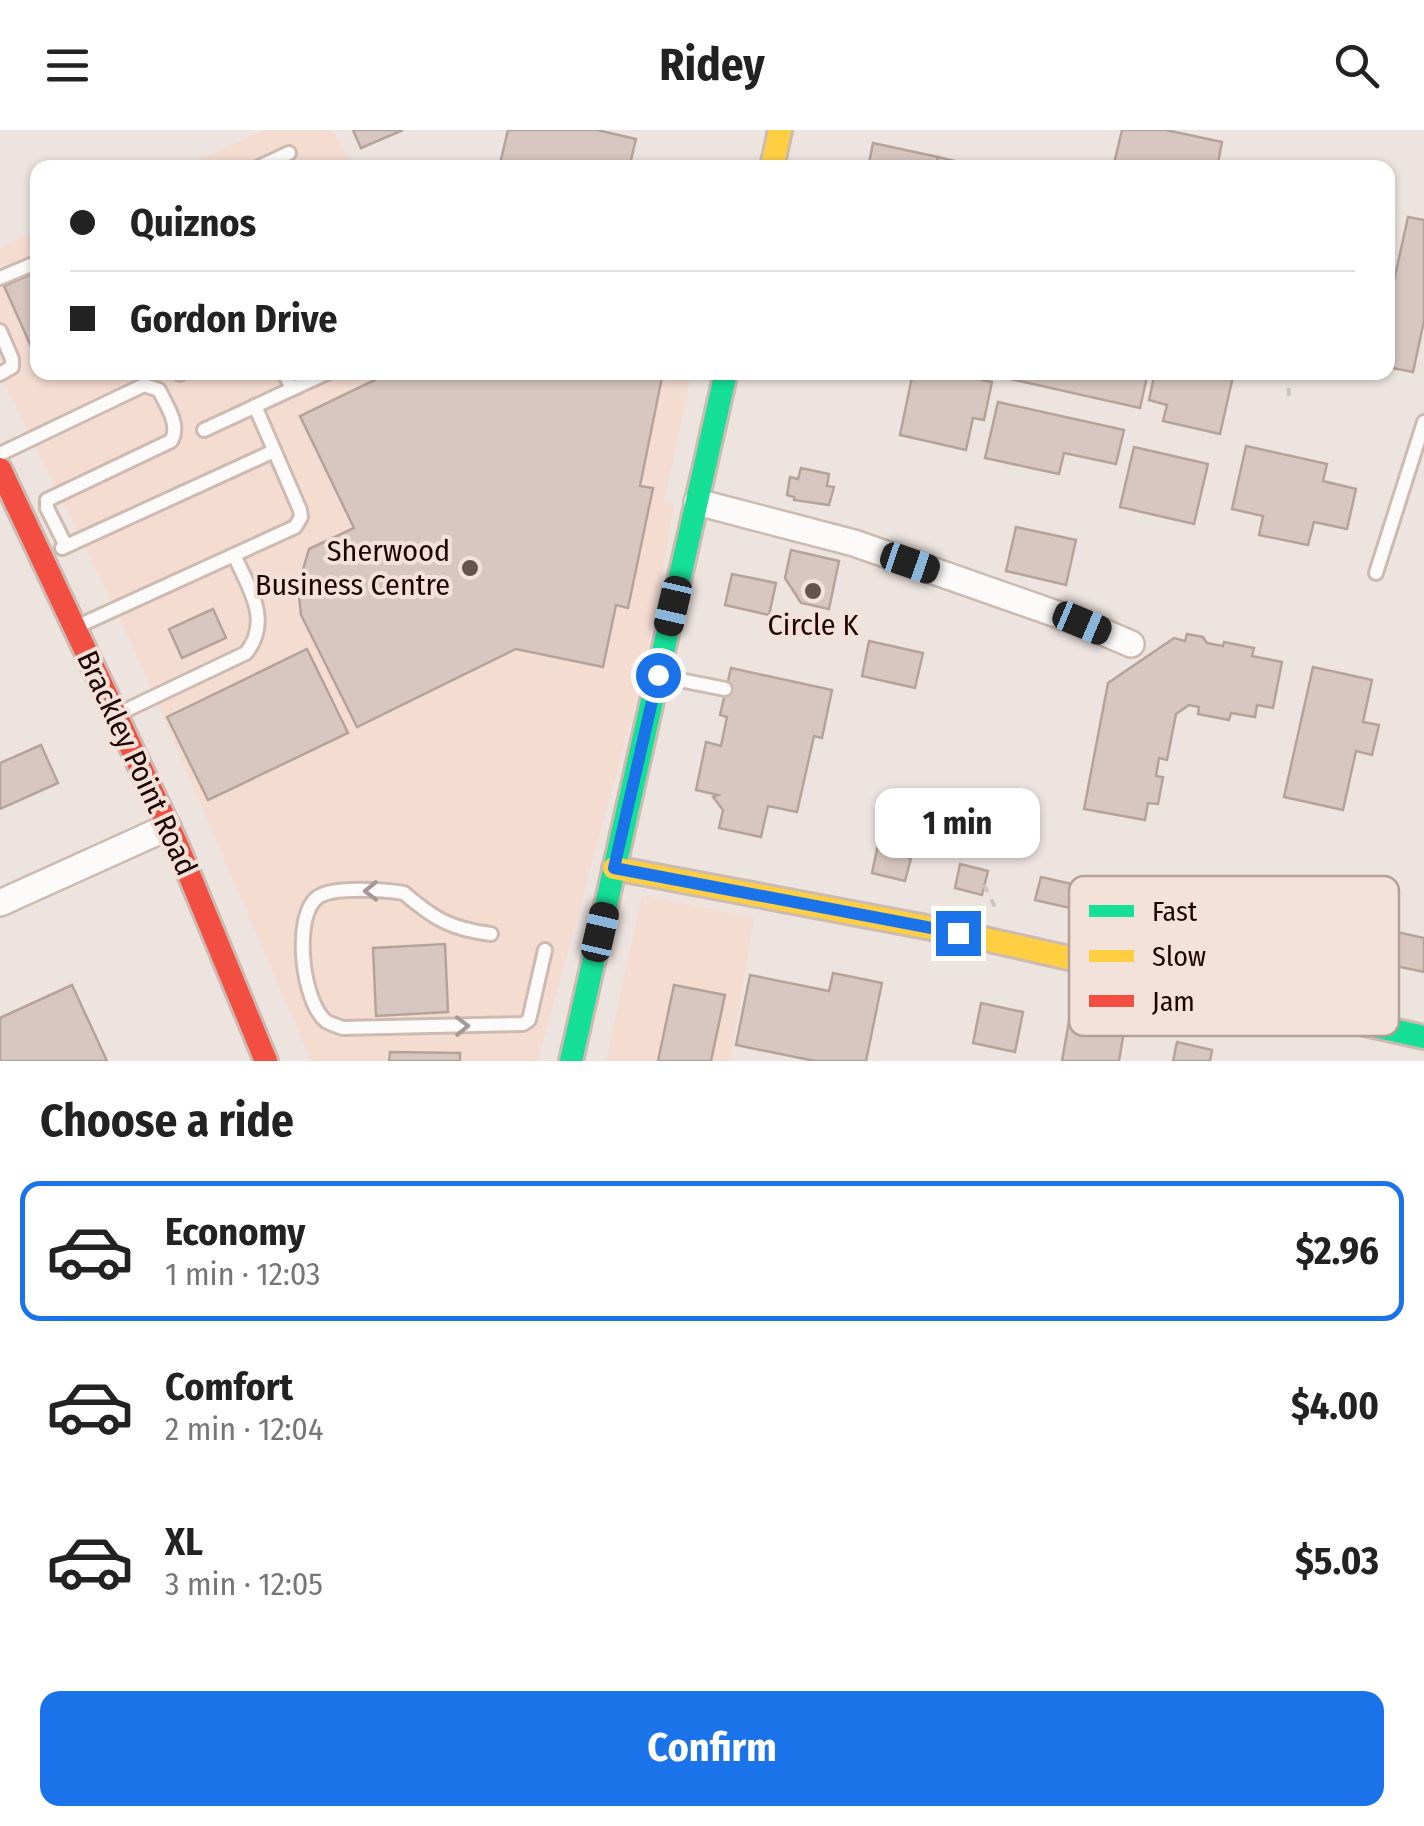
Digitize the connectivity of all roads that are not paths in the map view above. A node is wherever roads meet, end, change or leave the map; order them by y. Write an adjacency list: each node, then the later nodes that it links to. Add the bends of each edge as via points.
1 (780, 130): 4 (main road)
2 (289, 153): 3 (lane)
3 (274, 160)
4 (774, 160)
5 (30, 265): 6 (lane)
6 (0, 278)
7 (0, 330): 8 (lane, via 12,367)
8 (0, 374)
9 (288, 380): 12 (lane)
10 (312, 380): 12 (lane)
11 (724, 380): 19 (main road)
12 (292, 389): 13 (lane)
13 (255, 406): 15 (lane); 16 (lane)
14 (1424, 422): 23 (lane)
15 (204, 430)
16 (274, 450): 20 (lane); 21 (lane, via 301,518)
17 (0, 454): 20 (lane, via 144,385 159,390 175,425 171,441 48,500)
18 (0, 469): 22 (main road, Brackley Point Road)
19 (696, 502): 25 (street, via 854,543); 26 (main road)
20 (66, 546): 22 (lane)
21 (234, 555): 24 (lane); 28 (lane, via 259,610 246,654)
22 (41, 558): 24 (main road, Brackley Point Road)
23 (1376, 573)
24 (74, 628): 28 (main road, Brackley Point Road)
25 (1130, 644)
26 (658, 675): 27 (lane); 30 (main road)
27 (726, 689)
28 (116, 715): 29 (main road, Brackley Point Road)
29 (168, 827): 31 (street); 37 (main road, Brackley Point Road)
30 (614, 868): 34 (main road); 38 (main road)
31 (0, 904)
32 (491, 934): 33 (lane, one-way to 33, via 434,919 404,893 328,892 305,916 308,984 318,1011 342,1028 523,1024)
33 (545, 950)
34 (1069, 958)
35 (1399, 1031): 36 (main road)
36 (1424, 1037)
37 (266, 1061)
38 (571, 1061)

